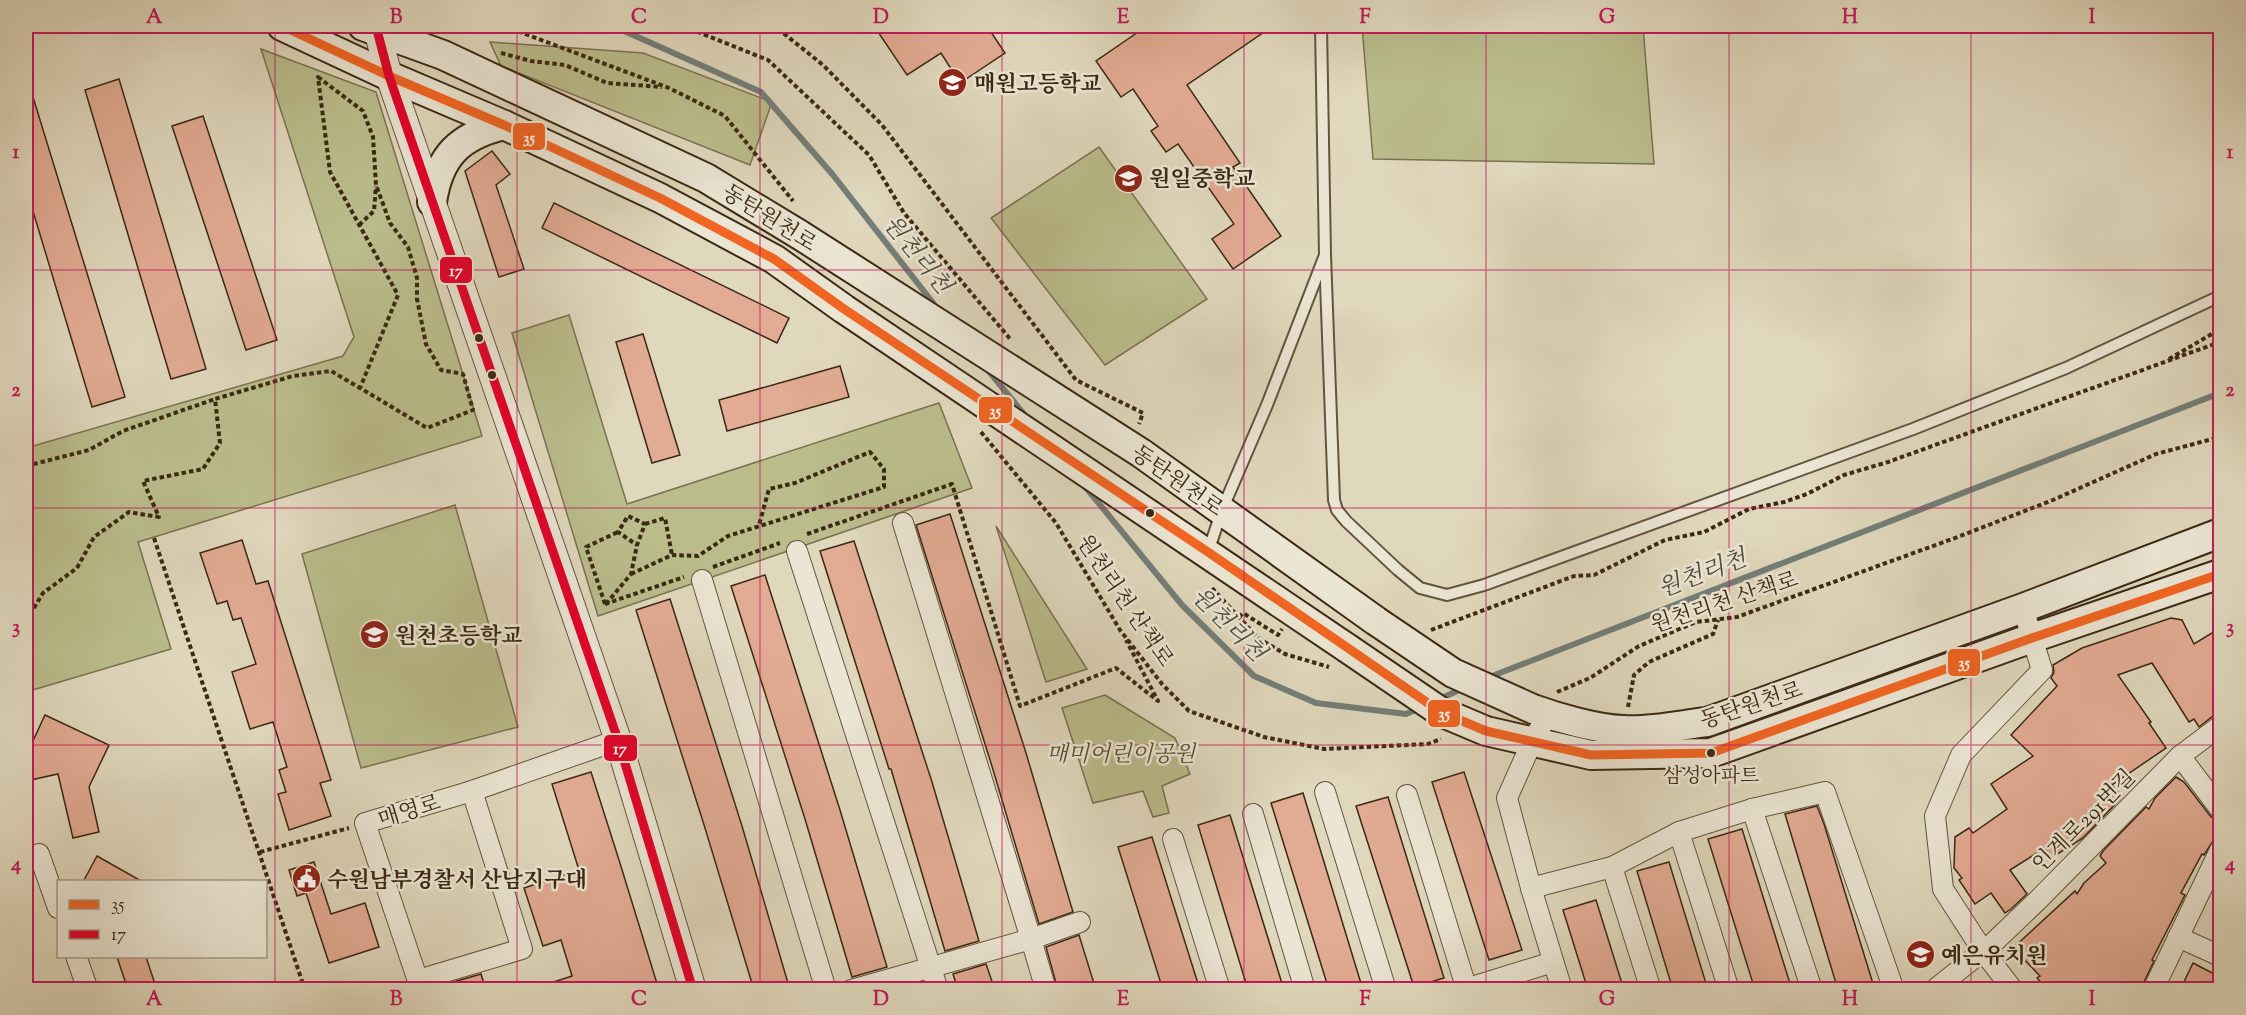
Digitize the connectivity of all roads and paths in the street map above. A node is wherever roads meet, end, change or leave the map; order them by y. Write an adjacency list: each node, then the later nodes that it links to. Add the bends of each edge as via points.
1 (282, 26): 8 (main road, 동탄원천로)
2 (504, 26): 9 (path)
3 (683, 26): 19 (path, via 768,60 869,154 904,213)
4 (771, 26): 23 (path, via 823,65 882,125 1076,380 1143,413 1139,425)
5 (1321, 26): 15 (lane)
6 (372, 28): 8 (street); 27 (main road, 동탄원천로, bridge, via 443,55 706,178 1141,453)
7 (491, 51): 9 (path, via 565,65 607,83)
8 (389, 76): 10 (main road, 동탄원천로); 12 (street)
9 (669, 88): 13 (path, via 725,116)
10 (504, 125): 12 (main road, via 471,136 449,154 435,181); 37 (main road, 동탄원천로, bridge, via 660,198 774,259)
11 (376, 185): 14 (path, via 374,210); 14 (path, via 373,137 363,111 318,77 330,172); 21 (path, via 390,223 408,247 417,278 426,344 441,370 463,374 473,410 427,428)
12 (432, 202): 53 (street)
13 (795, 204)
14 (359, 225): 21 (path, via 398,295)
15 (1325, 255): 16 (lane, via 1337,510 1420,588 1447,595 1913,429 2066,368); 27 (lane)
16 (2220, 296)
17 (2220, 319): 20 (path, via 2217,331)
18 (2220, 342): 20 (path)
19 (1016, 345)
20 (2160, 364): 46 (path, via 1844,475 1791,500 1749,509 1704,532 1665,540 1594,575 1574,576)
21 (360, 388): 22 (path, via 332,371 293,376)
22 (215, 399): 26 (path, via 123,431 89,450); 44 (path, via 220,443 203,469 143,481 159,517 129,512 94,537 77,568 43,593)
23 (1129, 422)
24 (974, 423): 52 (path, 원천리천 산책로, via 1056,524 1120,630 1162,684 1189,711 1264,737 1324,749 1428,744)
25 (2220, 437): 43 (path, 원천리천 산책로, via 2156,454 1954,538 1737,617)
26 (26, 466)
27 (1222, 510): 37 (lane); 49 (main road, 동탄원천로, bridge, via 1453,673)
28 (903, 523): 73 (street)
29 (645, 524): 31 (path, via 628,516); 34 (path); 36 (path, via 665,518)
30 (759, 525): 30 (path, via 884,487 884,470 870,452 795,483 770,489); 36 (path, via 728,536 698,556)
31 (618, 532): 34 (path); 38 (path, via 586,547 605,604)
32 (2220, 533): 41 (main road, 동탄원천로)
33 (154, 538): 66 (path)
34 (637, 545): 38 (path)
35 (797, 551): 78 (street)
36 (672, 555): 38 (path)
37 (1201, 558): 42 (path); 48 (main road, 동탄원천로)
38 (631, 574)
39 (2220, 574): 47 (main road, 동탄원천로)
40 (702, 580): 84 (street)
41 (2023, 608): 47 (street); 51 (main road, 동탄원천로, via 1707,722)
42 (1239, 617): 45 (path, via 1243,613); 48 (path, via 1258,638 1285,654)
43 (1718, 620): 49 (path, 원천리천 산책로, via 1696,622 1639,646); 51 (path, via 1713,634 1649,662 1634,675)
44 (26, 621)
45 (1278, 635)
46 (1420, 635)
47 (2032, 638): 54 (main road, 동탄원천로, via 1711,753 1591,755); 74 (street, via 2042,670 1960,755 1935,816 1942,888)
48 (1341, 658): 54 (main road, 동탄원천로, bridge, via 1441,712 1486,731)
49 (1543, 706): 51 (main road, 동탄원천로); 54 (street)
50 (2220, 726): 55 (street, 인계로291번길)
51 (1623, 730)
52 (1450, 735)
53 (618, 740): 56 (street, 매영로); 83 (street)
54 (1532, 742): 69 (street, via 1507,798)
55 (2180, 756): 60 (street); 74 (street, 인계로291번길)
56 (472, 791): 62 (street, 매영로); 79 (street, via 522,948)
57 (1325, 792): 90 (street)
58 (1407, 795): 80 (street)
59 (1752, 809): 63 (street); 94 (street); 95 (street, via 1825,792)
60 (2220, 809)
61 (1253, 814): 89 (street)
62 (366, 823): 66 (path); 79 (street, 매영로)
63 (1679, 832): 68 (street); 93 (street)
64 (1173, 839): 88 (street)
65 (2220, 850): 72 (street)
66 (260, 852): 82 (path)
67 (39, 854): 70 (street)
68 (1612, 867): 69 (street); 92 (street)
69 (1531, 888): 77 (street)
70 (57, 905)
71 (1080, 922): 73 (street)
72 (2178, 937): 75 (street); 98 (street)
73 (1031, 939): 78 (street); 87 (street)
74 (1983, 951): 96 (street, 인계로291번길); 97 (street)
75 (2220, 956)
76 (76, 958): 81 (street)
77 (1553, 962): 80 (street); 91 (street)
78 (931, 966): 85 (street); 86 (street)
79 (419, 985)
80 (1465, 989)
81 (88, 990)
82 (305, 990)
83 (693, 990)
84 (826, 990)
85 (851, 990)
86 (939, 990)
87 (1046, 990)
88 (1220, 990)
89 (1305, 990)
90 (1386, 990)
91 (1562, 990)
92 (1651, 990)
93 (1729, 990)
94 (1812, 990)
95 (1894, 990)
96 (1934, 990)
97 (2013, 990)
98 (2152, 990)

